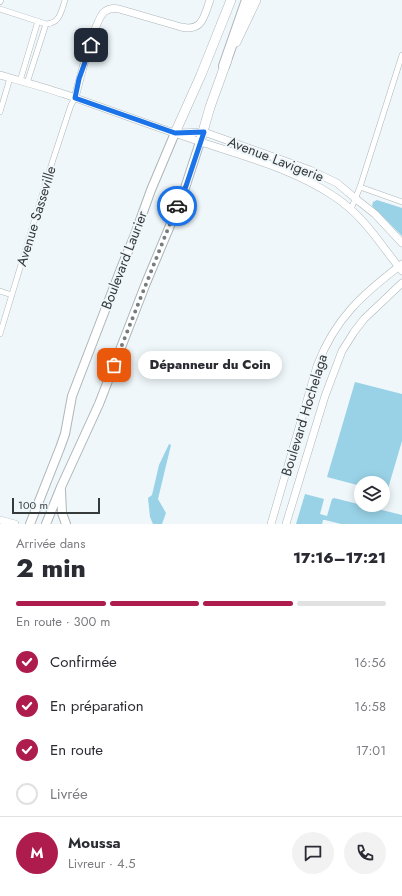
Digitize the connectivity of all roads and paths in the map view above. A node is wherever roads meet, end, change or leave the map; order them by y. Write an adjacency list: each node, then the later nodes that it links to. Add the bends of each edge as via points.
1 (65, 0): 8 (street, via 60,17)
2 (210, 0): 15 (street, via 202,22 191,28 114,8 106,11 94,33)
3 (231, 0): 18 (highway, Boulevard Laurier)
4 (248, 0): 10 (highway, Boulevard Laurier)
5 (256, 0): 10 (highway)
6 (0, 9): 7 (street)
7 (38, 21): 8 (street); 13 (street)
8 (46, 24): 14 (street)
9 (402, 55): 20 (street)
10 (224, 66): 17 (highway, Boulevard Laurier)
11 (0, 74): 12 (street, Avenue Lavigerie)
12 (10, 78): 13 (street, Avenue Lavigerie); 16 (street)
13 (20, 81): 14 (street, Avenue Lavigerie)
14 (27, 83): 15 (street, Avenue Lavigerie)
15 (75, 98): 18 (street, Avenue Lavigerie); 28 (street, Avenue Sasseville, via 49,172)
16 (0, 112)
17 (204, 132): 18 (street, Avenue Lavigerie); 19 (highway, Boulevard Laurier); 21 (street, Avenue Lavigerie, via 310,170 337,183)
18 (175, 133): 19 (street, Avenue Lavigerie); 33 (main road, Boulevard Laurier, via 72,396 60,448)
19 (200, 142): 23 (street, Avenue Lavigerie, via 288,172 335,196); 30 (main road, Boulevard Laurier, via 182,197 99,404)
20 (360, 187): 21 (street); 22 (street)
21 (356, 198): 23 (street); 24 (street, Avenue Lavigerie)
22 (402, 202)
23 (351, 209): 25 (street, Avenue Lavigerie, via 371,228)
24 (402, 243)
25 (401, 267): 36 (street, Boulevard Hochelaga, via 345,314 321,353)
26 (402, 283): 37 (street, Boulevard Hochelaga, via 364,319 342,351)
27 (0, 291): 28 (street)
28 (12, 295): 29 (street, Avenue Sasseville)
29 (0, 334)
30 (61, 486): 34 (main road, Boulevard Laurier); 35 (main road, via 62,513)
31 (0, 520): 32 (street)
32 (15, 524)
33 (30, 524)
34 (46, 524)
35 (66, 524)
36 (271, 524)
37 (286, 524)

